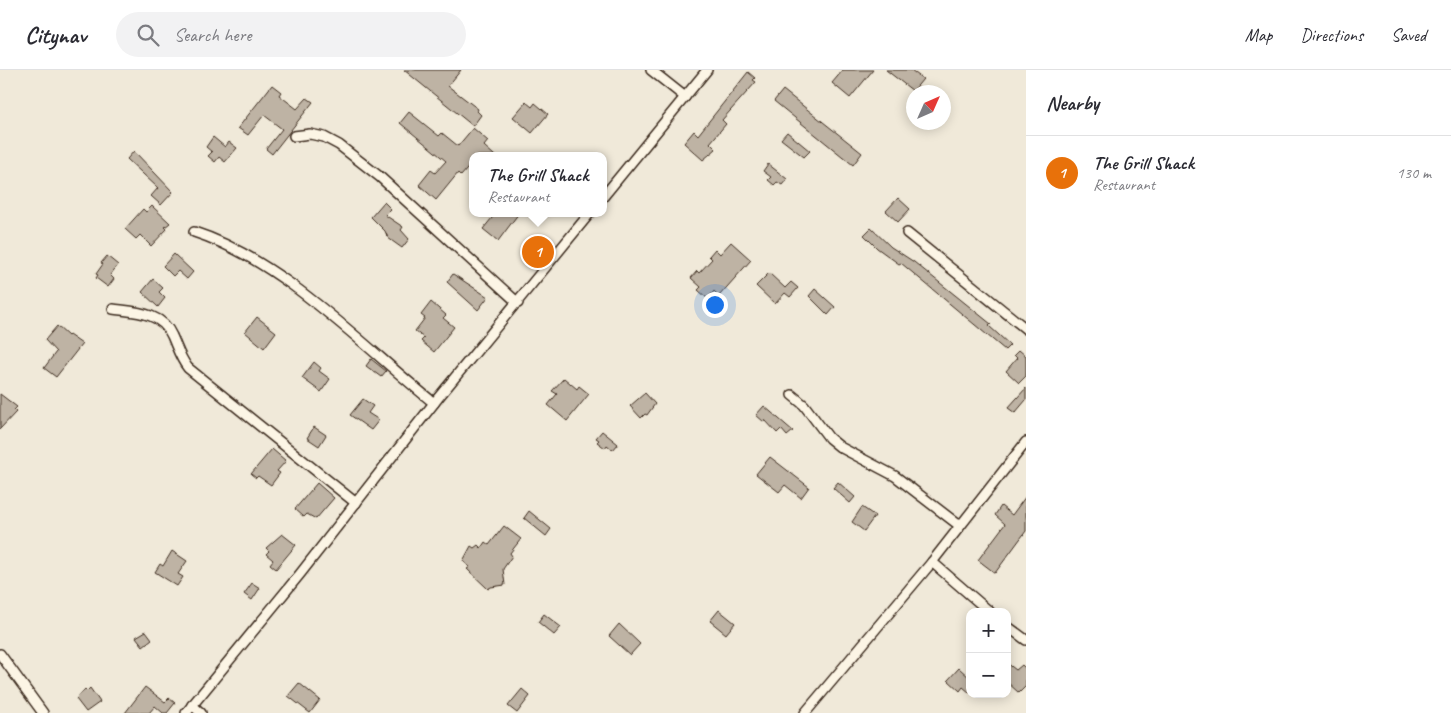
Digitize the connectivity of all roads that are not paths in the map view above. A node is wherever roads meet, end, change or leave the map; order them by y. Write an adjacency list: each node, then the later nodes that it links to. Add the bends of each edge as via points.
1 (650, 70): 3 (street)
2 (707, 70): 3 (street)
3 (685, 98): 5 (street)
4 (294, 136): 9 (street, via 310,134 324,137 339,146 380,177)
5 (607, 192)
6 (587, 217): 9 (street)
7 (194, 232): 13 (street, via 234,247 307,297)
8 (907, 232): 11 (street)
9 (518, 302): 13 (street)
10 (113, 309): 15 (street, via 144,313 162,322 188,368)
11 (1026, 329)
12 (792, 395): 16 (street, via 840,447 895,476)
13 (434, 403): 15 (street)
14 (1026, 442): 16 (street)
15 (356, 503): 22 (street)
16 (960, 526): 17 (street)
17 (932, 562): 18 (street); 26 (street)
18 (985, 608)
19 (1011, 629): 20 (street)
20 (1026, 640)
21 (0, 654): 23 (street)
22 (192, 705): 24 (street); 25 (street)
23 (43, 713)
24 (186, 713)
25 (201, 713)
26 (805, 713)

